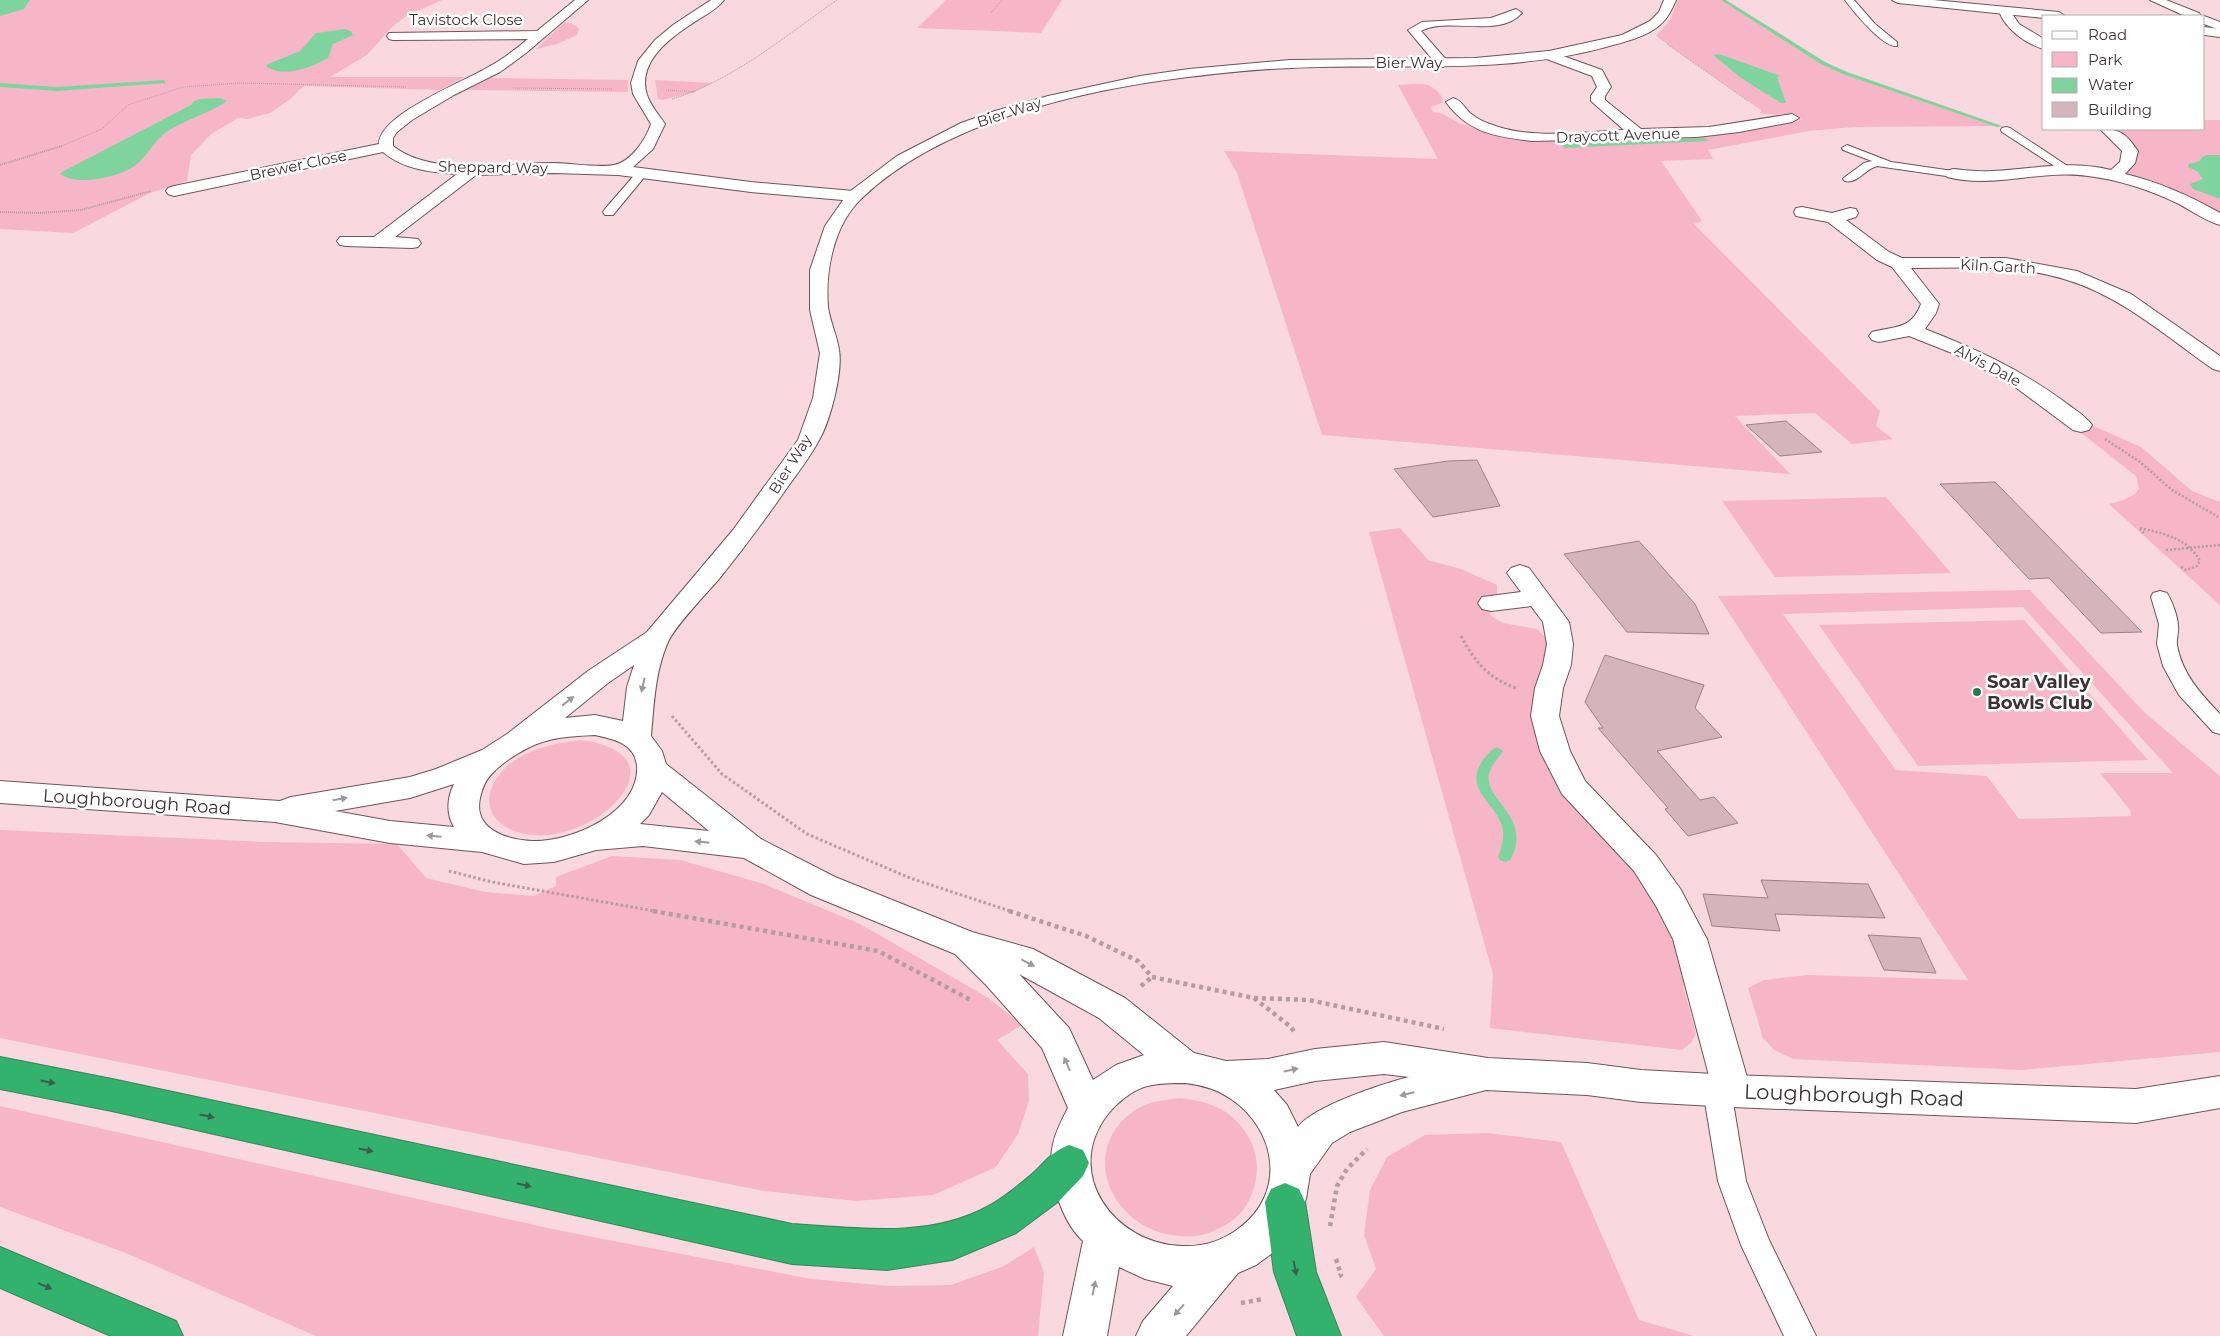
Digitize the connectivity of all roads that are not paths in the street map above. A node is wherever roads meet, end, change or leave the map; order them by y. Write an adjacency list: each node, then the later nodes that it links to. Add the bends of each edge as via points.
1 (582, 0): 15 (street)
2 (718, 0): 33 (street, via 665,37 649,55 640,71 639,90 658,124 654,138 637,159)
3 (1670, 0): 19 (street, Bier Way, via 1660,19 1641,32 1594,47)
4 (1849, 0): 17 (lane, via 1872,26)
5 (1898, 0): 7 (street)
6 (2156, 0): 9 (street)
7 (2006, 11): 8 (street); 18 (street, via 2007,19 2014,27)
8 (2048, 15)
9 (2193, 15)
10 (2205, 20): 12 (street)
11 (1528, 22): 20 (street, via 1513,16 1486,23 1417,27 1414,30)
12 (2220, 26)
13 (2205, 31): 14 (street)
14 (2220, 33)
15 (539, 35): 16 (street, Tavistock Close); 28 (street, via 495,69 407,116 391,129)
16 (392, 36)
17 (1894, 44)
18 (2042, 44)
19 (1549, 55): 20 (street, Bier Way); 27 (street, via 1596,74 1604,87 1598,101)
20 (1443, 63): 41 (street, Bier Way, via 1337,62 1245,67 1189,72 1092,89 1038,102 966,126 902,159)
21 (1451, 107): 27 (street, Draycott Avenue, via 1484,126 1530,136)
22 (1760, 115): 24 (street)
23 (1792, 118): 24 (street, Draycott Avenue)
24 (1775, 121): 27 (street, Draycott Avenue, via 1722,130)
25 (2006, 130): 31 (lane)
26 (2108, 130): 36 (street, via 2130,151 2127,163)
27 (1638, 134)
28 (386, 147): 32 (street, Sheppard Way, via 412,163); 40 (street, Brewer Close, via 206,179)
29 (1847, 148): 30 (lane)
30 (1890, 163): 35 (lane); 38 (lane, via 1868,165)
31 (2066, 169): 36 (street); 37 (street)
32 (472, 170): 33 (street, Sheppard Way); 48 (street)
33 (618, 170): 34 (street, Sheppard Way)
34 (642, 173): 41 (street, Sheppard Way); 42 (lane)
35 (1953, 174): 37 (street)
36 (2115, 175): 46 (street, via 2182,199)
37 (1984, 176): 39 (street)
38 (1849, 179)
39 (1997, 186)
40 (174, 191)
41 (854, 196): 59 (street, Bier Way, via 833,226 819,270 819,310 830,353 824,398 808,440 742,535)
42 (609, 212)
43 (1802, 212): 45 (street)
44 (1854, 212): 45 (street)
45 (1833, 218): 50 (street, via 1883,256)
46 (2220, 220)
47 (346, 240): 48 (street)
48 (378, 242): 49 (street)
49 (412, 244)
50 (1899, 262): 51 (street, via 1930,304 1927,315); 53 (street, Kiln Garth, via 2006,263 2070,275 2124,298)
51 (1910, 330): 52 (street); 54 (street, Alvis Dale, via 2002,369)
52 (1879, 336)
53 (2220, 364)
54 (2075, 414)
55 (1520, 573): 57 (street)
56 (2160, 597): 60 (lane, via 2168,624 2167,644 2173,666 2186,690)
57 (1538, 598): 58 (street); 74 (street, via 1556,622 1560,644 1546,716 1555,751 1573,787 1645,862 1690,939)
58 (1491, 603)
59 (656, 638): 61 (street, Bier Way, one-way to 61, via 641,687); 62 (street, Bier Way, one-way to 59, via 598,677)
60 (2220, 727)
61 (636, 739): 62 (street, via 618,730 595,725 569,726 542,732); 63 (street, via 649,752)
62 (505, 749): 65 (street, Loughborough Road, one-way to 62, via 410,787 447,776); 67 (street, via 476,773 465,792 462,810 468,827)
63 (653, 769): 66 (street, via 650,788 637,807 617,825); 68 (street)
64 (0, 792): 65 (street, Loughborough Road)
65 (275, 811): 67 (street, Loughborough Road, one-way to 65, via 390,832)
66 (591, 840): 67 (street, via 561,849 531,852 504,850); 68 (street, one-way to 66, via 643,835)
67 (482, 841)
68 (750, 847): 69 (street, via 823,886)
69 (965, 944): 70 (street, one-way to 70, via 1021,959 1112,1008); 76 (street, one-way to 69, via 1056,1039)
70 (1185, 1067): 73 (street); 76 (street, via 1157,1068 1130,1076)
71 (0, 1073): 77 (highway, one-way to 77, via 792,1244 887,1250 952,1241 1002,1220 1045,1188)
72 (1488, 1074): 73 (street, Loughborough Road, one-way to 72, via 1268,1075 1316,1064 1384,1058); 74 (street, Loughborough Road); 78 (street, Loughborough Road, one-way to 78, via 1399,1096 1336,1120 1318,1131)
73 (1226, 1077): 78 (street, via 1252,1092 1272,1113 1286,1139)
74 (1724, 1091): 75 (street, Loughborough Road, via 2136,1106); 86 (lane, via 1732,1181 1756,1244)
75 (2220, 1092)
76 (1087, 1108): 77 (street, via 1074,1134)
77 (1069, 1163): 79 (street, via 1073,1190 1085,1215)
78 (1289, 1185): 80 (street, Loughborough Road, via 1272,1227 1251,1247); 85 (highway, one-way to 85, via 1295,1272)
79 (1104, 1237): 80 (street, via 1130,1254 1160,1264 1192,1267); 83 (street, one-way to 79)
80 (1223, 1260): 84 (street, one-way to 84)
81 (0, 1267): 82 (highway, one-way to 82)
82 (161, 1336)
83 (1085, 1336)
84 (1158, 1336)
85 (1319, 1336)
86 (1800, 1336)

